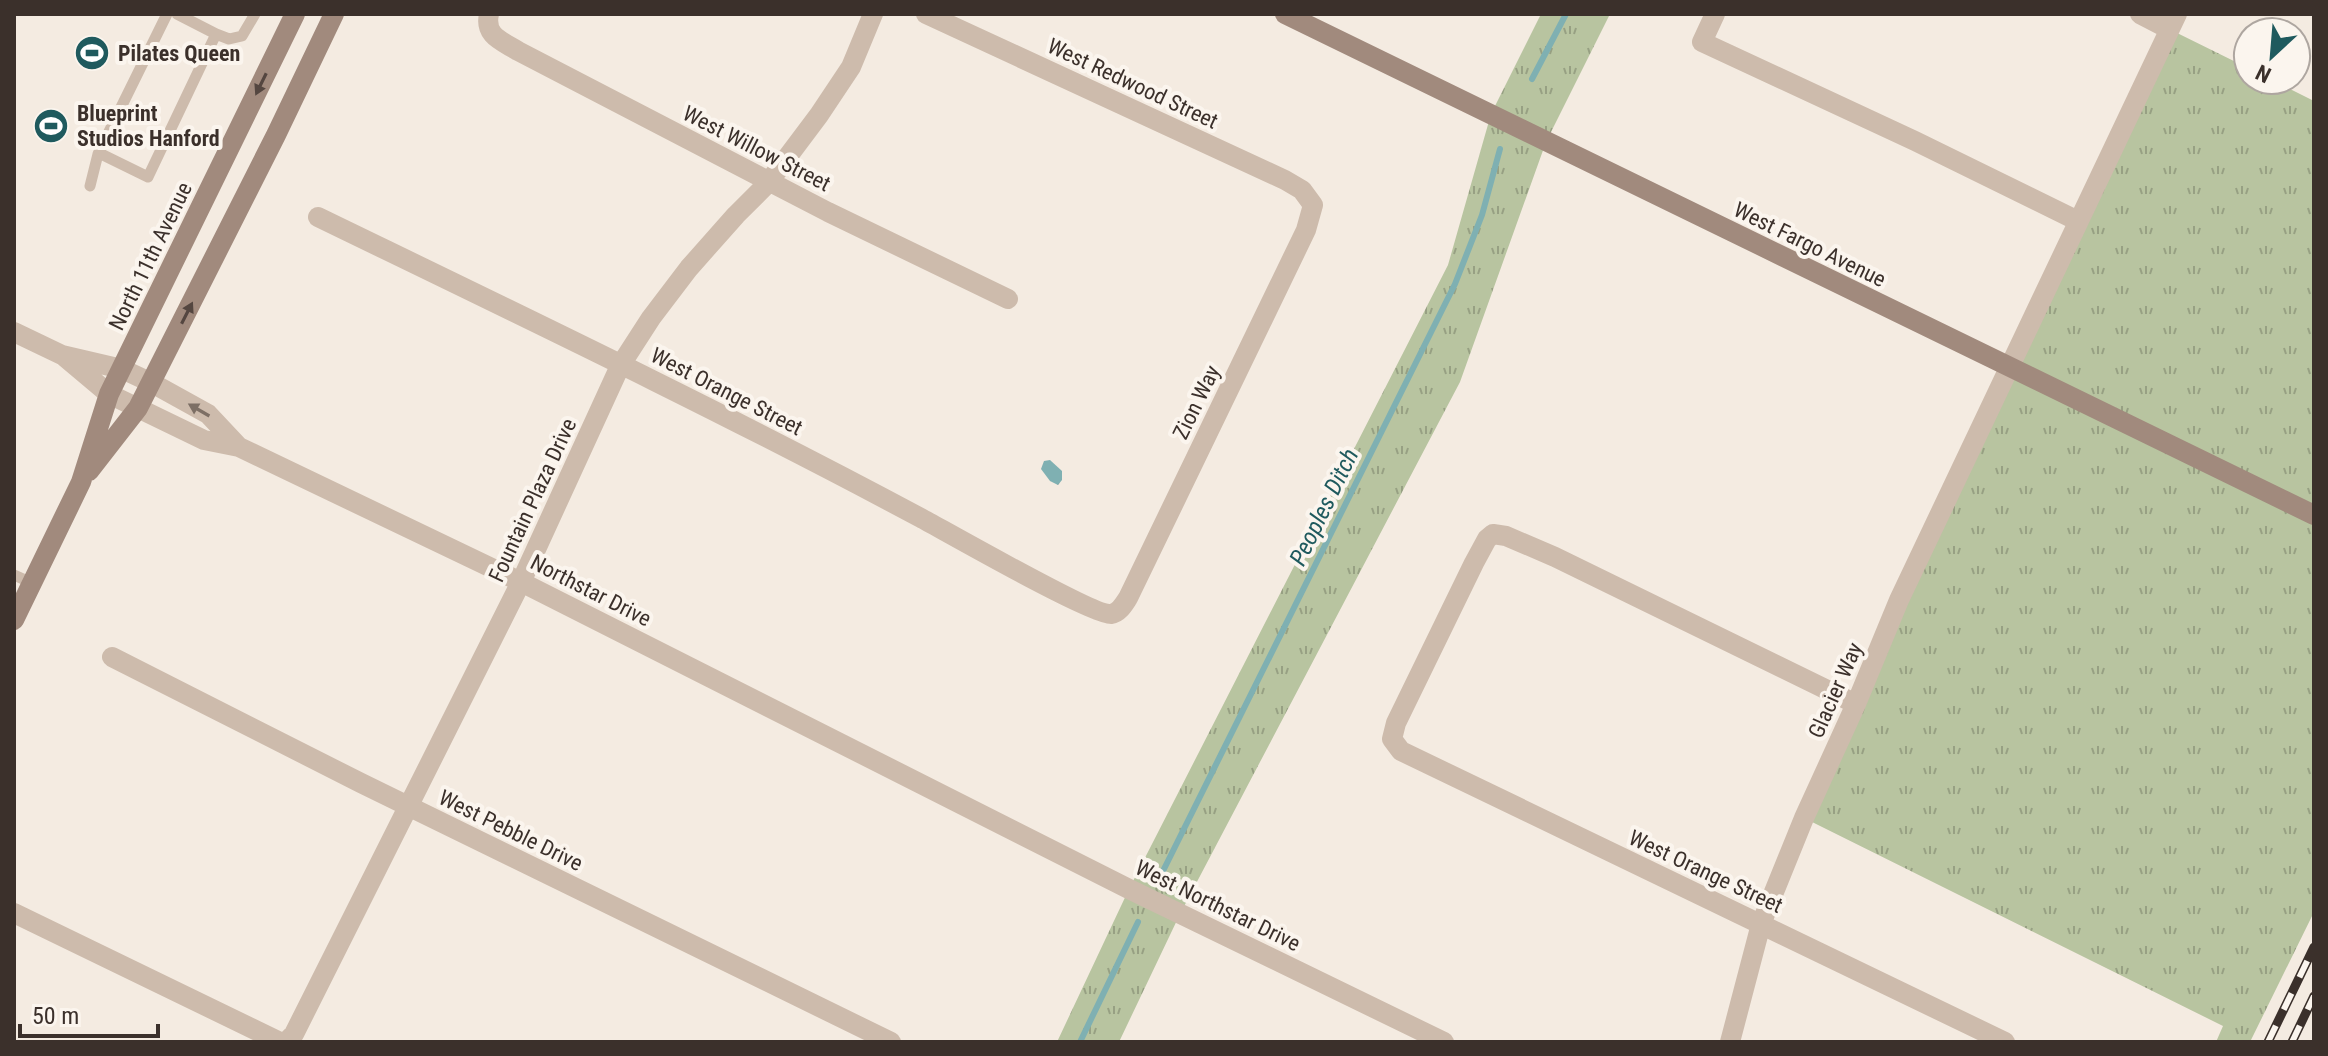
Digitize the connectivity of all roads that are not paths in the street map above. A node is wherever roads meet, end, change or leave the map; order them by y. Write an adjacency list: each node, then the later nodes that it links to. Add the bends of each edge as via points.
1 (167, 14): 16 (lane)
2 (177, 14): 14 (lane)
3 (255, 14): 14 (lane, via 242,36)
4 (295, 14): 27 (main road, North 11th Avenue, one-way to 27)
5 (323, 14): 15 (main road, North 11th Avenue, via 280,100)
6 (334, 14): 15 (main road, North 11th Avenue)
7 (873, 14): 17 (street, Fountain Plaza Drive, via 851,67)
8 (926, 14): 19 (street, West Redwood Street, via 1285,180)
9 (1285, 14): 26 (main road, West Fargo Avenue)
10 (1715, 14): 21 (street, via 1702,42)
11 (2140, 14): 13 (street)
12 (489, 22): 17 (street, West Willow Street, via 493,36 518,51)
13 (2173, 22): 21 (street, Glacier Way)
14 (216, 34): 16 (lane, via 148,177)
15 (276, 135): 28 (main road, North 11th Avenue, one-way to 15)
16 (99, 153): 18 (lane)
17 (770, 182): 22 (street, West Willow Street); 25 (street, Fountain Plaza Drive, via 689,268)
18 (90, 186)
19 (1313, 205): 36 (street, Zion Way, via 1306,230 1128,598)
20 (318, 217): 25 (street, West Orange Street)
21 (2078, 221): 26 (street, Glacier Way)
22 (1008, 299)
23 (14, 332): 24 (street, Northstar Drive)
24 (62, 355): 27 (street, Northstar Drive); 29 (street, Northstar Drive)
25 (621, 364): 35 (street, Fountain Plaza Drive); 36 (street, West Orange Street, via 1061,594)
26 (2009, 368): 33 (main road, West Fargo Avenue); 39 (street, Glacier Way)
27 (122, 369): 28 (street, Northstar Drive); 29 (main road, North 11th Avenue)
28 (152, 383): 30 (main road, North 11th Avenue); 31 (street, Northstar Drive, one-way to 28, via 208,414)
29 (109, 394): 30 (street, Northstar Drive); 32 (main road, North 11th Avenue)
30 (138, 408): 31 (street, Northstar Drive, via 204,440); 32 (main road, North 11th Avenue)
31 (239, 447): 35 (street, Northstar Drive)
32 (81, 482): 34 (main road, North 11th Avenue)
33 (2314, 515)
34 (23, 579): 37 (main road, North 11th Avenue)
35 (521, 582): 40 (street, Fountain Plaza Drive); 41 (street, Northstar Drive)
36 (1111, 614)
37 (14, 620)
38 (112, 657): 40 (street, West Pebble Drive)
39 (1856, 704): 43 (street, Glacier Way); 43 (street, West Orange Street, via 1555,557 1493,534 1396,723 1392,739 1401,751)
40 (408, 806): 44 (street, Fountain Plaza Drive, via 294,1034); 45 (street, West Pebble Drive)
41 (972, 810): 46 (street, West Northstar Drive)
42 (14, 913): 44 (street)
43 (1761, 924): 47 (street, Glacier Way); 48 (street, West Orange Street)
44 (283, 1042)
45 (891, 1042)
46 (1444, 1042)
47 (1730, 1042)
48 (2005, 1042)

